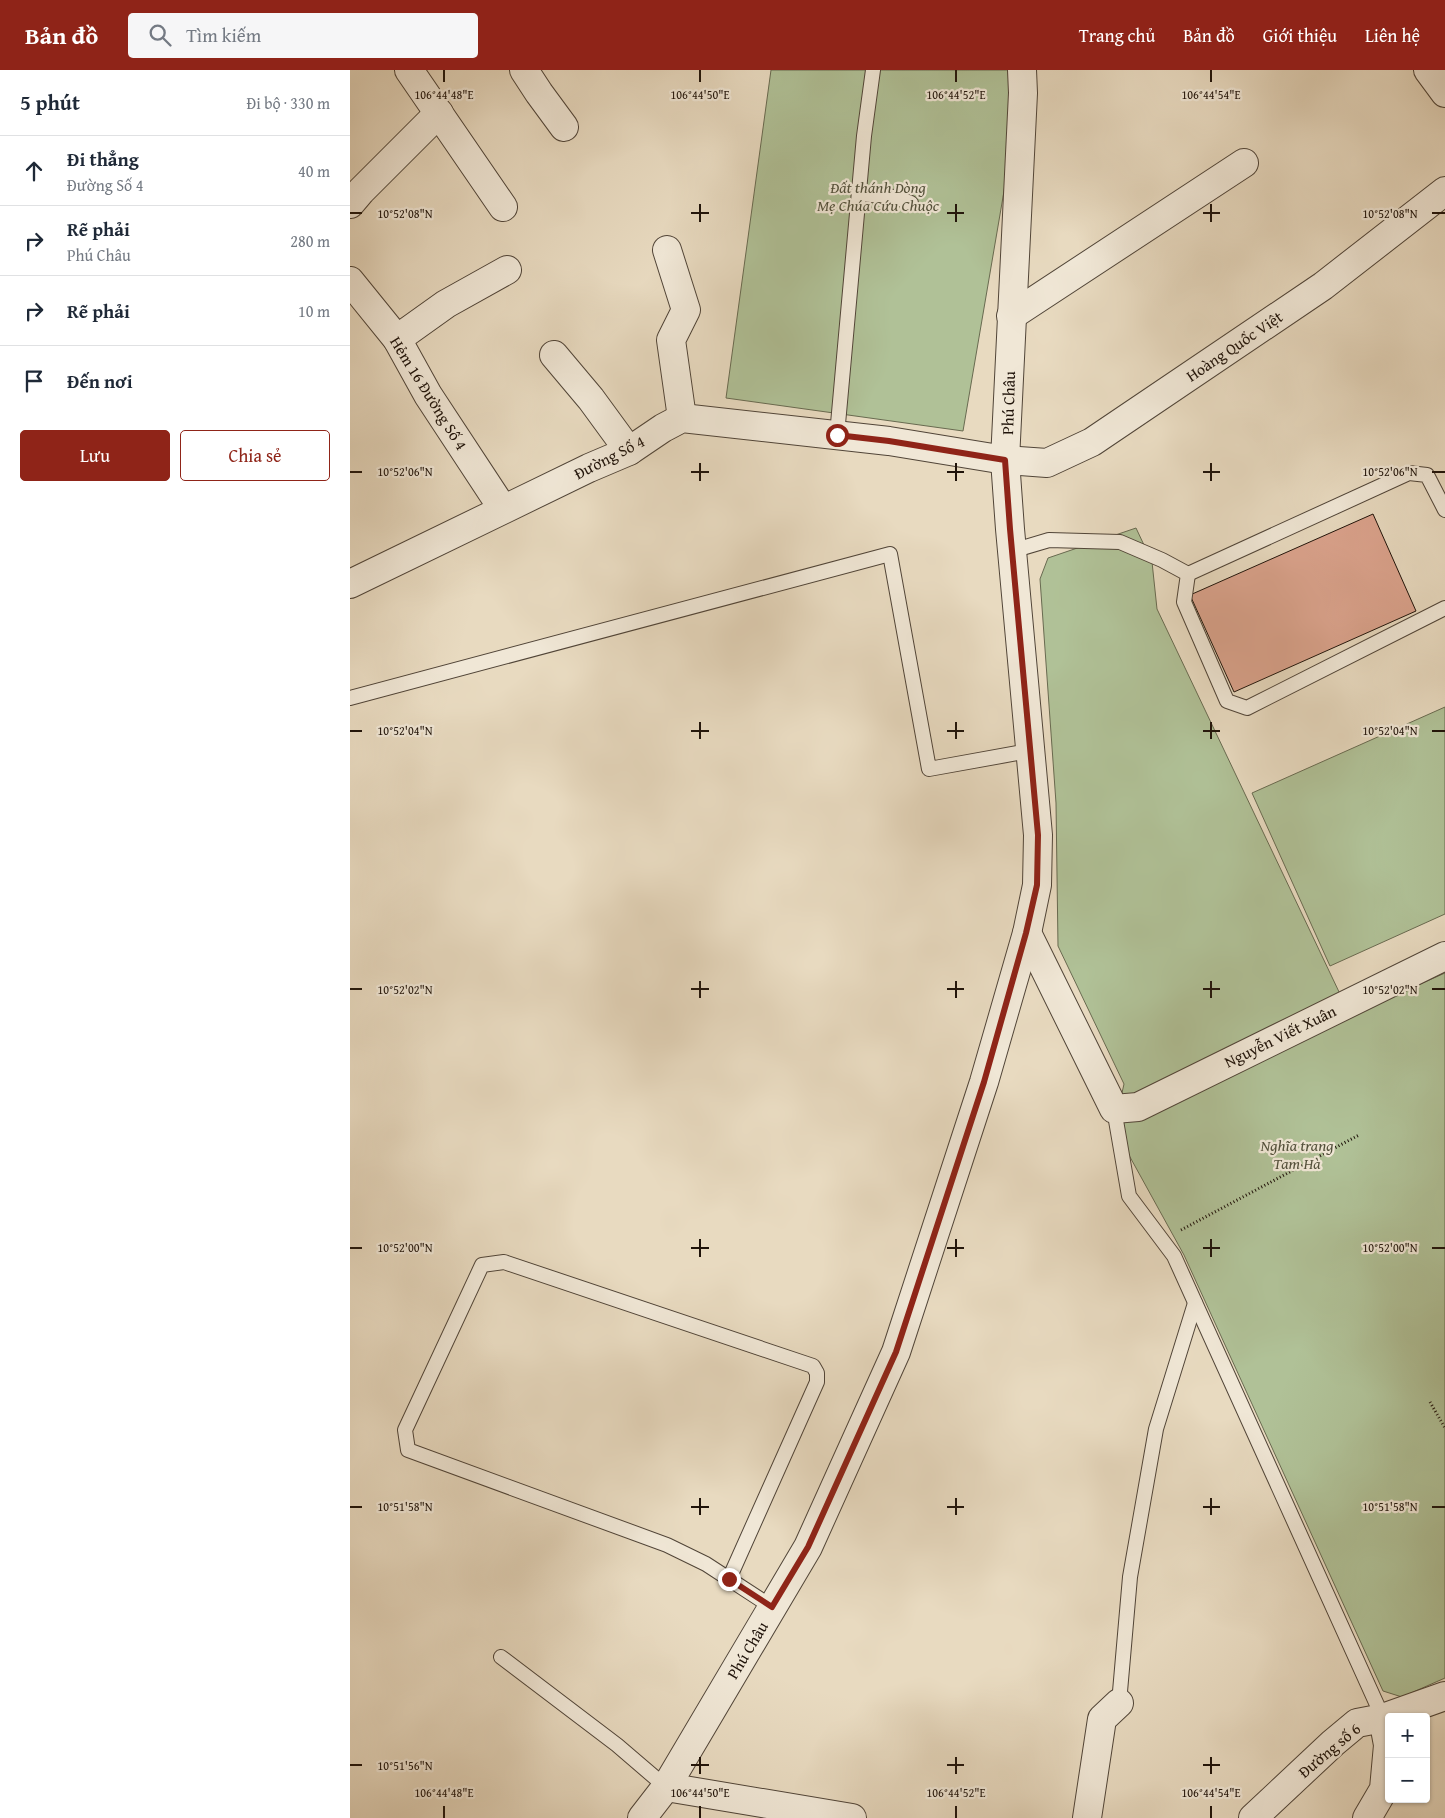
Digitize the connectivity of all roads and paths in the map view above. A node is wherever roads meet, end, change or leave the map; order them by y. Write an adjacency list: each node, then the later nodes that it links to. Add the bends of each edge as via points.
1 (409, 70): 7 (street)
2 (524, 70): 8 (street)
3 (873, 70): 11 (lane)
4 (1428, 70): 6 (street)
5 (1025, 71): 18 (street, Phú Châu)
6 (1445, 93)
7 (439, 113): 13 (street); 14 (street)
8 (564, 126)
9 (1244, 163): 18 (street)
10 (1445, 190): 24 (street, Hoàng Quốc Việt, via 1323,286 1092,442 1047,463)
11 (859, 194): 12 (lane, via 895,197); 22 (lane)
12 (911, 203)
13 (350, 204)
14 (503, 207)
15 (667, 250): 21 (street, via 686,310 671,340)
16 (507, 270): 19 (street, via 446,304)
17 (350, 281): 19 (street, Hẻm 16 Đường Số 4)
18 (1011, 316): 24 (street, Phú Châu)
19 (397, 339): 25 (street, Hẻm 16 Đường Số 4, via 428,395)
20 (554, 355): 23 (street)
21 (682, 418): 22 (street); 23 (street, Đường Số 4)
22 (837, 435): 24 (street)
23 (629, 451): 25 (street, Đường Số 4)
24 (1005, 460): 27 (street, Phú Châu)
25 (503, 509): 29 (street, Đường Số 4)
26 (1445, 510): 28 (lane, via 1427,475 1408,472)
27 (1012, 551): 28 (lane, via 1049,540 1120,542); 32 (street, Phú Châu)
28 (1188, 574): 30 (lane, via 1184,602 1227,701 1246,708)
29 (350, 584)
30 (1445, 608)
31 (350, 698): 32 (lane, via 890,554 929,769)
32 (1029, 751): 33 (street, Phú Châu, via 1038,835 1037,885)
33 (1026, 933): 35 (street); 42 (street, Phú Châu, via 984,1082 896,1352 808,1547)
34 (1445, 956): 35 (street, Nguyễn Viết Xuân, via 1138,1107)
35 (1114, 1109): 37 (lane, via 1129,1196)
36 (1359, 1135): 37 (path)
37 (1162, 1240): 38 (lane, via 1174,1256)
38 (1196, 1303): 45 (lane, via 1156,1429 1130,1577); 46 (lane)
39 (1430, 1402): 40 (path)
40 (1445, 1428)
41 (729, 1579): 41 (lane, via 667,1545 408,1450 405,1430 482,1266 504,1262 814,1366 817,1382); 42 (lane)
42 (772, 1607): 47 (street, Phú Châu)
43 (501, 1657): 47 (lane, via 617,1745)
44 (1445, 1696): 46 (street, Đường số 6)
45 (1119, 1703): 50 (street, via 1102,1719)
46 (1383, 1718): 51 (street, Đường số 6, via 1357,1723); 52 (street, via 1388,1745 1384,1789)
47 (666, 1787): 48 (street, Phú Châu); 49 (street)
48 (642, 1818)
49 (852, 1818)
50 (1087, 1818)
51 (1253, 1818)
52 (1367, 1818)

